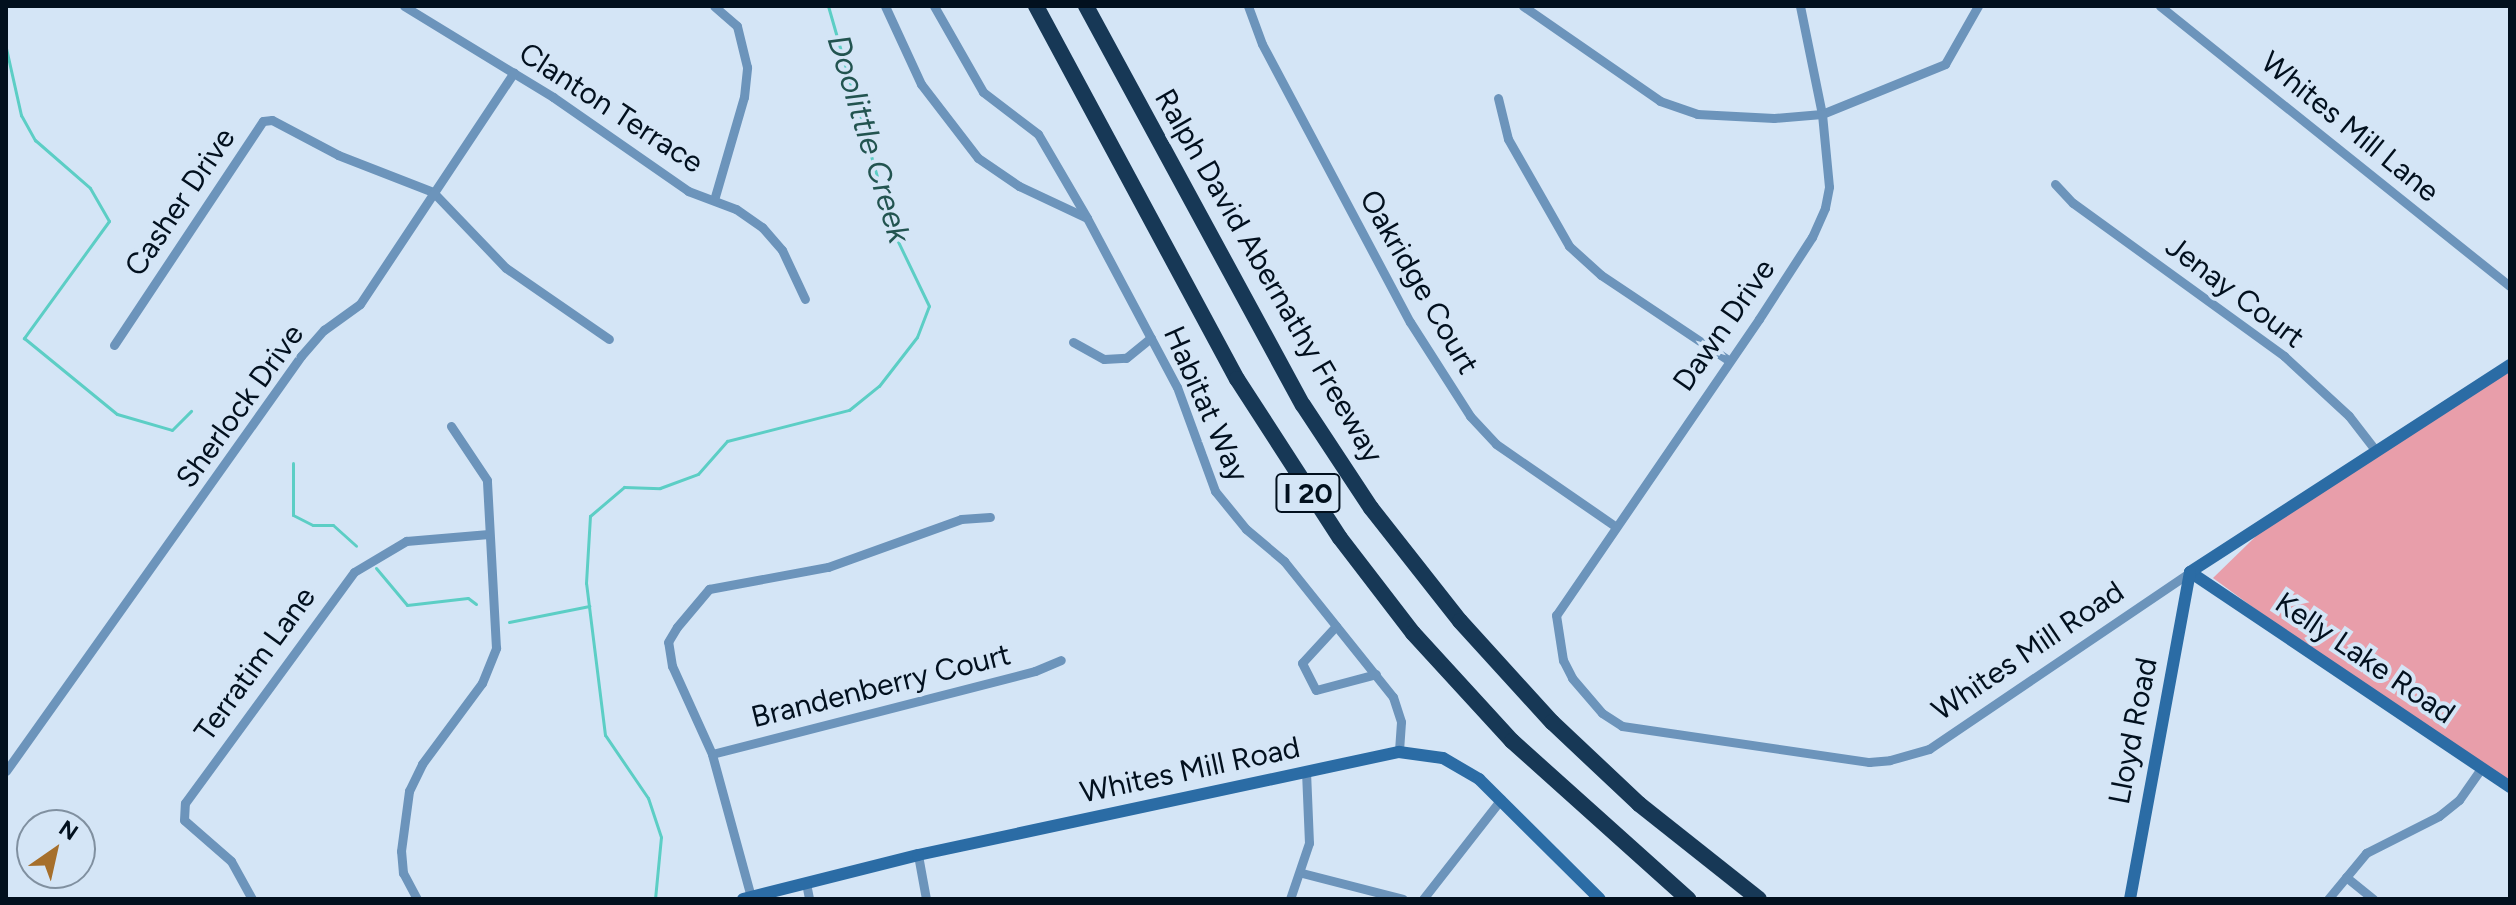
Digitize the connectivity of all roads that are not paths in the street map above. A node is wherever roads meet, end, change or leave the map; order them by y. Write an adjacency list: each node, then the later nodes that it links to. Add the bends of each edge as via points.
1 (404, 6): 12 (street, Clanton Terrace)
2 (714, 6): 17 (street, via 737,26 747,67 744,97)
3 (885, 6): 18 (street, via 921,84 978,158 1019,186)
4 (934, 6): 18 (street, Habitat Way, via 983,92 1038,134)
5 (1036, 6): 57 (highway, I 20, via 1237,379 1340,538 1413,633 1512,741)
6 (1086, 6): 58 (highway, Ralph David Abernathy Freeway / I 20, via 1303,405 1371,508 1460,621 1552,722 1639,804)
7 (1248, 6): 30 (street, Oakridge Court, via 1262,44 1410,322 1470,416 1496,444)
8 (1523, 6): 14 (street, via 1660,101 1727,118)
9 (1800, 6): 14 (street, Dawn Drive)
10 (1978, 6): 14 (street, via 1945,64)
11 (2160, 6): 19 (street, Whites Mill Lane)
12 (514, 72): 16 (street, Sherlock Drive); 17 (street, Clanton Terrace, via 688,191)
13 (1498, 98): 25 (street, via 1508,139 1569,246 1601,275)
14 (1822, 114): 25 (street, Dawn Drive, via 1829,187 1825,208 1812,237)
15 (2055, 184): 28 (street, Jenay Court, via 2073,203 2284,356 2349,416)
16 (433, 192): 22 (street, via 506,268); 24 (street, Casher Drive, via 338,155 284,123 263,121); 40 (street, Sherlock Drive, via 360,304 324,330 301,356)
17 (714, 200): 20 (street, Clanton Terrace, via 762,227 782,250)
18 (1087, 218): 21 (street, Habitat Way)
19 (2510, 286)
20 (805, 299)
21 (1151, 338): 23 (street, via 1126,358 1110,359 1089,354); 33 (street, Habitat Way, via 1177,387 1215,491 1246,529 1284,561)
22 (609, 339)
23 (1073, 342)
24 (114, 345)
25 (1728, 360): 30 (street, Dawn Drive)
26 (2510, 365): 28 (street, Whites Mill Road)
27 (451, 426): 31 (street, via 487,480)
28 (2376, 451): 32 (street, Whites Mill Road)
29 (990, 517): 38 (street, via 961,519 828,567 709,589 668,642 684,702)
30 (1615, 526): 34 (street, Dawn Drive, via 1556,615)
31 (489, 534): 49 (street, Terratim Lane, via 406,541 354,572 185,803 184,820 231,861); 50 (street, via 494,663 422,764 402,821 403,873)
32 (2190, 572): 34 (street, Whites Mill Road, via 1929,749 1869,762 1615,723 1572,678); 39 (street, Kelly Lake Road); 59 (street, Lloyd Road)
33 (1336, 626): 36 (street, Habitat Way); 36 (street, via 1302,663 1316,690)
34 (1559, 639)
35 (1061, 660): 38 (street, Brandenberry Court)
36 (1376, 674): 37 (street, Habitat Way, via 1400,715)
37 (1399, 752): 41 (street, Whites Mill Road); 43 (street, Whites Mill Road, via 1443,758)
38 (712, 754): 48 (street)
39 (2481, 768): 42 (street, Kelly Lake Road); 46 (street, via 2449,808 2366,853)
40 (6, 771)
41 (1306, 771): 44 (street, Whites Mill Road); 45 (street, via 1309,843)
42 (2510, 787)
43 (1501, 799): 55 (street); 56 (street, Whites Mill Road)
44 (918, 855): 47 (street, Whites Mill Road); 52 (street)
45 (1302, 873): 53 (street); 54 (street)
46 (2346, 877): 60 (street); 61 (street)
47 (806, 883): 48 (street, Whites Mill Road); 51 (street)
48 (747, 898)
49 (252, 899)
50 (417, 899)
51 (809, 899)
52 (926, 899)
53 (1290, 899)
54 (1403, 899)
55 (1423, 899)
56 (1600, 899)
57 (1688, 899)
58 (1759, 899)
59 (2130, 899)
60 (2328, 899)
61 (2373, 899)

